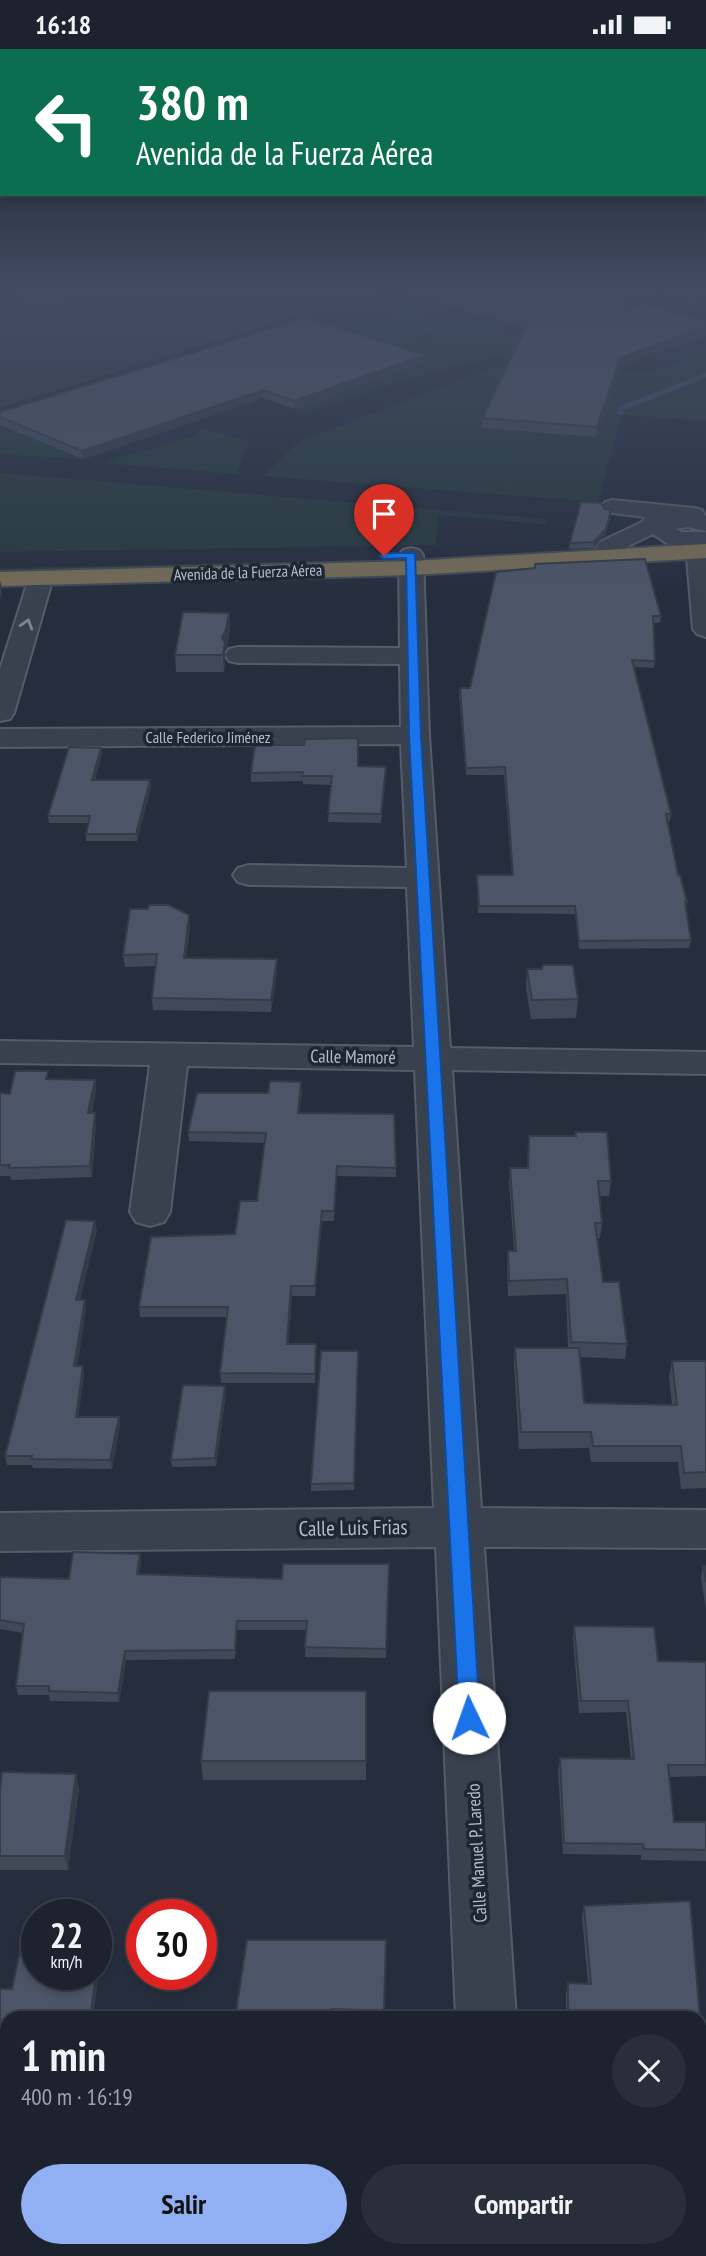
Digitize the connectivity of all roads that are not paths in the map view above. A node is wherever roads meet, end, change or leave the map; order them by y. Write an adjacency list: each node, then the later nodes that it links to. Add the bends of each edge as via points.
1 (678, 513): 2 (street); 3 (street, via 657,517); 3 (street, via 611,514)
2 (706, 516)
3 (650, 527): 4 (street, via 656,536); 5 (street)
4 (697, 544): 5 (highway, Avenida de la Fuerza Aérea); 6 (highway, Avenida de la Fuerza Aérea); 10 (street)
5 (608, 547): 6 (highway, Avenida de la Fuerza Aérea)
6 (412, 561): 7 (highway, Avenida de la Fuerza Aérea); 8 (highway, Avenida de la Fuerza Aérea); 12 (street, Calle Manuel P. Laredo)
7 (0, 564)
8 (41, 578): 9 (highway, Avenida de la Fuerza Aérea); 13 (street, one-way to 8)
9 (0, 579)
10 (706, 629)
11 (238, 655): 12 (street)
12 (414, 656): 15 (street, Calle Manuel P. Laredo)
13 (8, 658): 14 (street)
14 (0, 713)
15 (415, 735): 16 (street, Calle Federico Jiménez); 18 (street, Calle Manuel P. Laredo)
16 (0, 739)
17 (249, 874): 18 (street)
18 (425, 878): 21 (street, Calle Manuel P. Laredo)
19 (0, 1052): 20 (street, Calle Mamoré)
20 (170, 1055): 21 (street, Calle Mamoré); 23 (street)
21 (435, 1058): 22 (street, Calle Mamoré); 24 (street, Calle Manuel P. Laredo)
22 (706, 1063)
23 (150, 1212)
24 (459, 1527): 25 (street, Calle Luis Frias); 26 (street, Calle Luis Frias); 27 (street, Calle Manuel P. Laredo)
25 (706, 1529)
26 (0, 1532)
27 (486, 2011)

